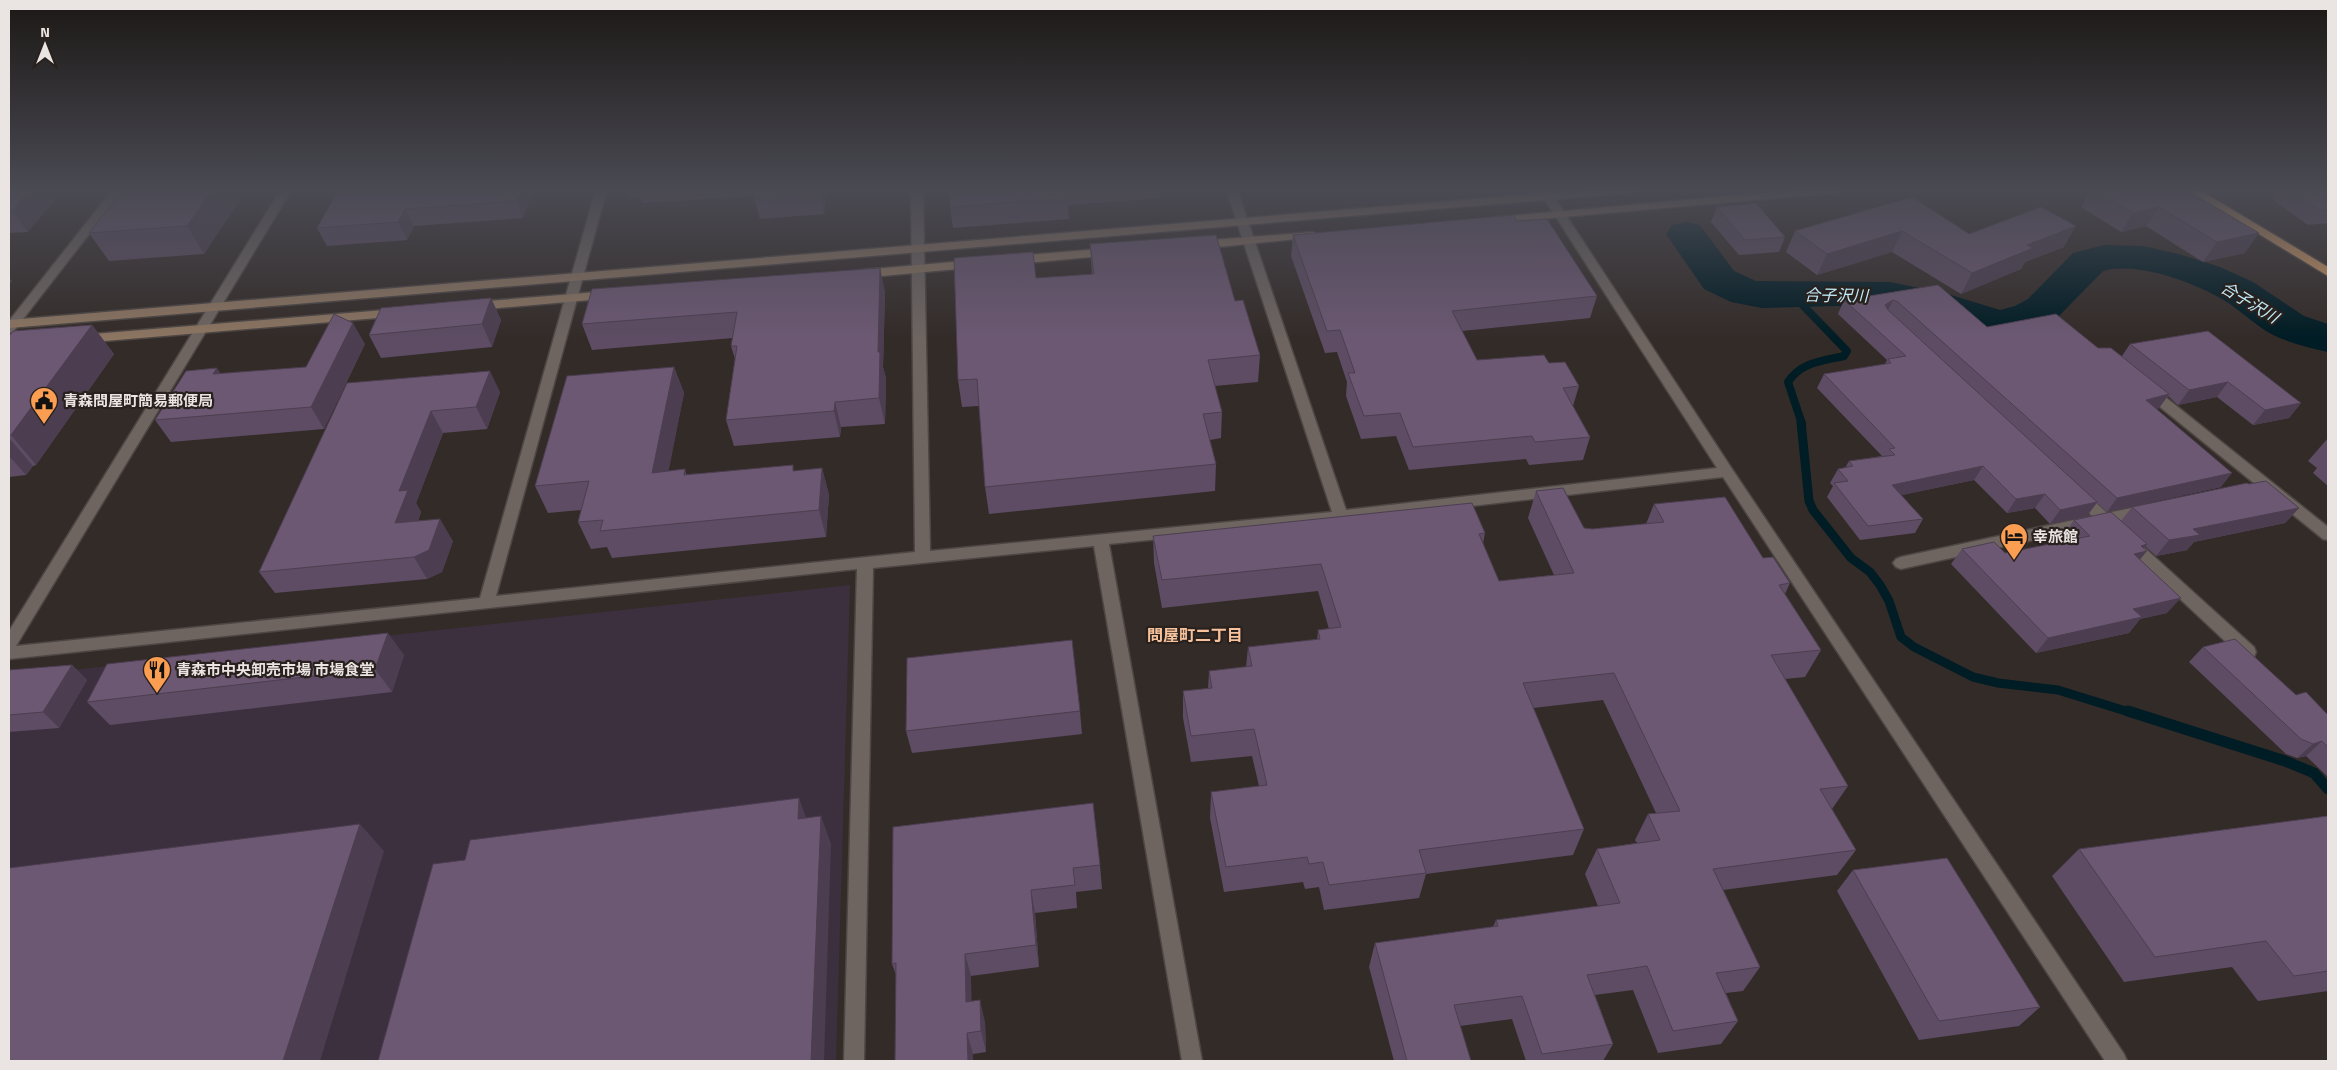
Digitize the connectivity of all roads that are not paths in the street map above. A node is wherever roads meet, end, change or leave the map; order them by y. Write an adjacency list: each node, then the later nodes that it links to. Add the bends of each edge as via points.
1 (79, 239): 24 (street)
2 (257, 239): 22 (street)
3 (587, 239): 18 (street)
4 (918, 239): 11 (street)
5 (1046, 239): 11 (street)
6 (1270, 239): 9 (street)
7 (1576, 239): 28 (street)
8 (2273, 239): 16 (highway)
9 (1247, 241): 10 (street); 33 (street)
10 (1189, 246)
11 (918, 250): 15 (street); 18 (street)
12 (1122, 251): 13 (street)
13 (1005, 261)
14 (986, 263): 15 (street)
15 (918, 269): 17 (street); 37 (street)
16 (2328, 272)
17 (849, 274)
18 (576, 278): 20 (street); 22 (street)
19 (620, 294): 20 (street)
20 (570, 298): 21 (street); 40 (street)
21 (461, 307)
22 (215, 308): 24 (street); 25 (street)
23 (411, 312): 25 (street)
24 (10, 325)
25 (202, 329): 26 (street); 41 (street)
26 (67, 340)
27 (2135, 380): 29 (street)
28 (1727, 472): 33 (street); 46 (street)
29 (2265, 485): 31 (street); 35 (street)
30 (2068, 486): 34 (street)
31 (2246, 489)
32 (2161, 507): 34 (street)
33 (1341, 516): 36 (street)
34 (2104, 519): 39 (street); 43 (street)
35 (2328, 536)
36 (1101, 542): 37 (street); 45 (street)
37 (923, 559): 38 (street)
38 (865, 563): 40 (street); 44 (street)
39 (1901, 564)
40 (486, 604): 42 (street)
41 (9, 644)
42 (9, 653)
43 (2263, 666)
44 (854, 1061)
45 (1192, 1061)
46 (2117, 1061)

